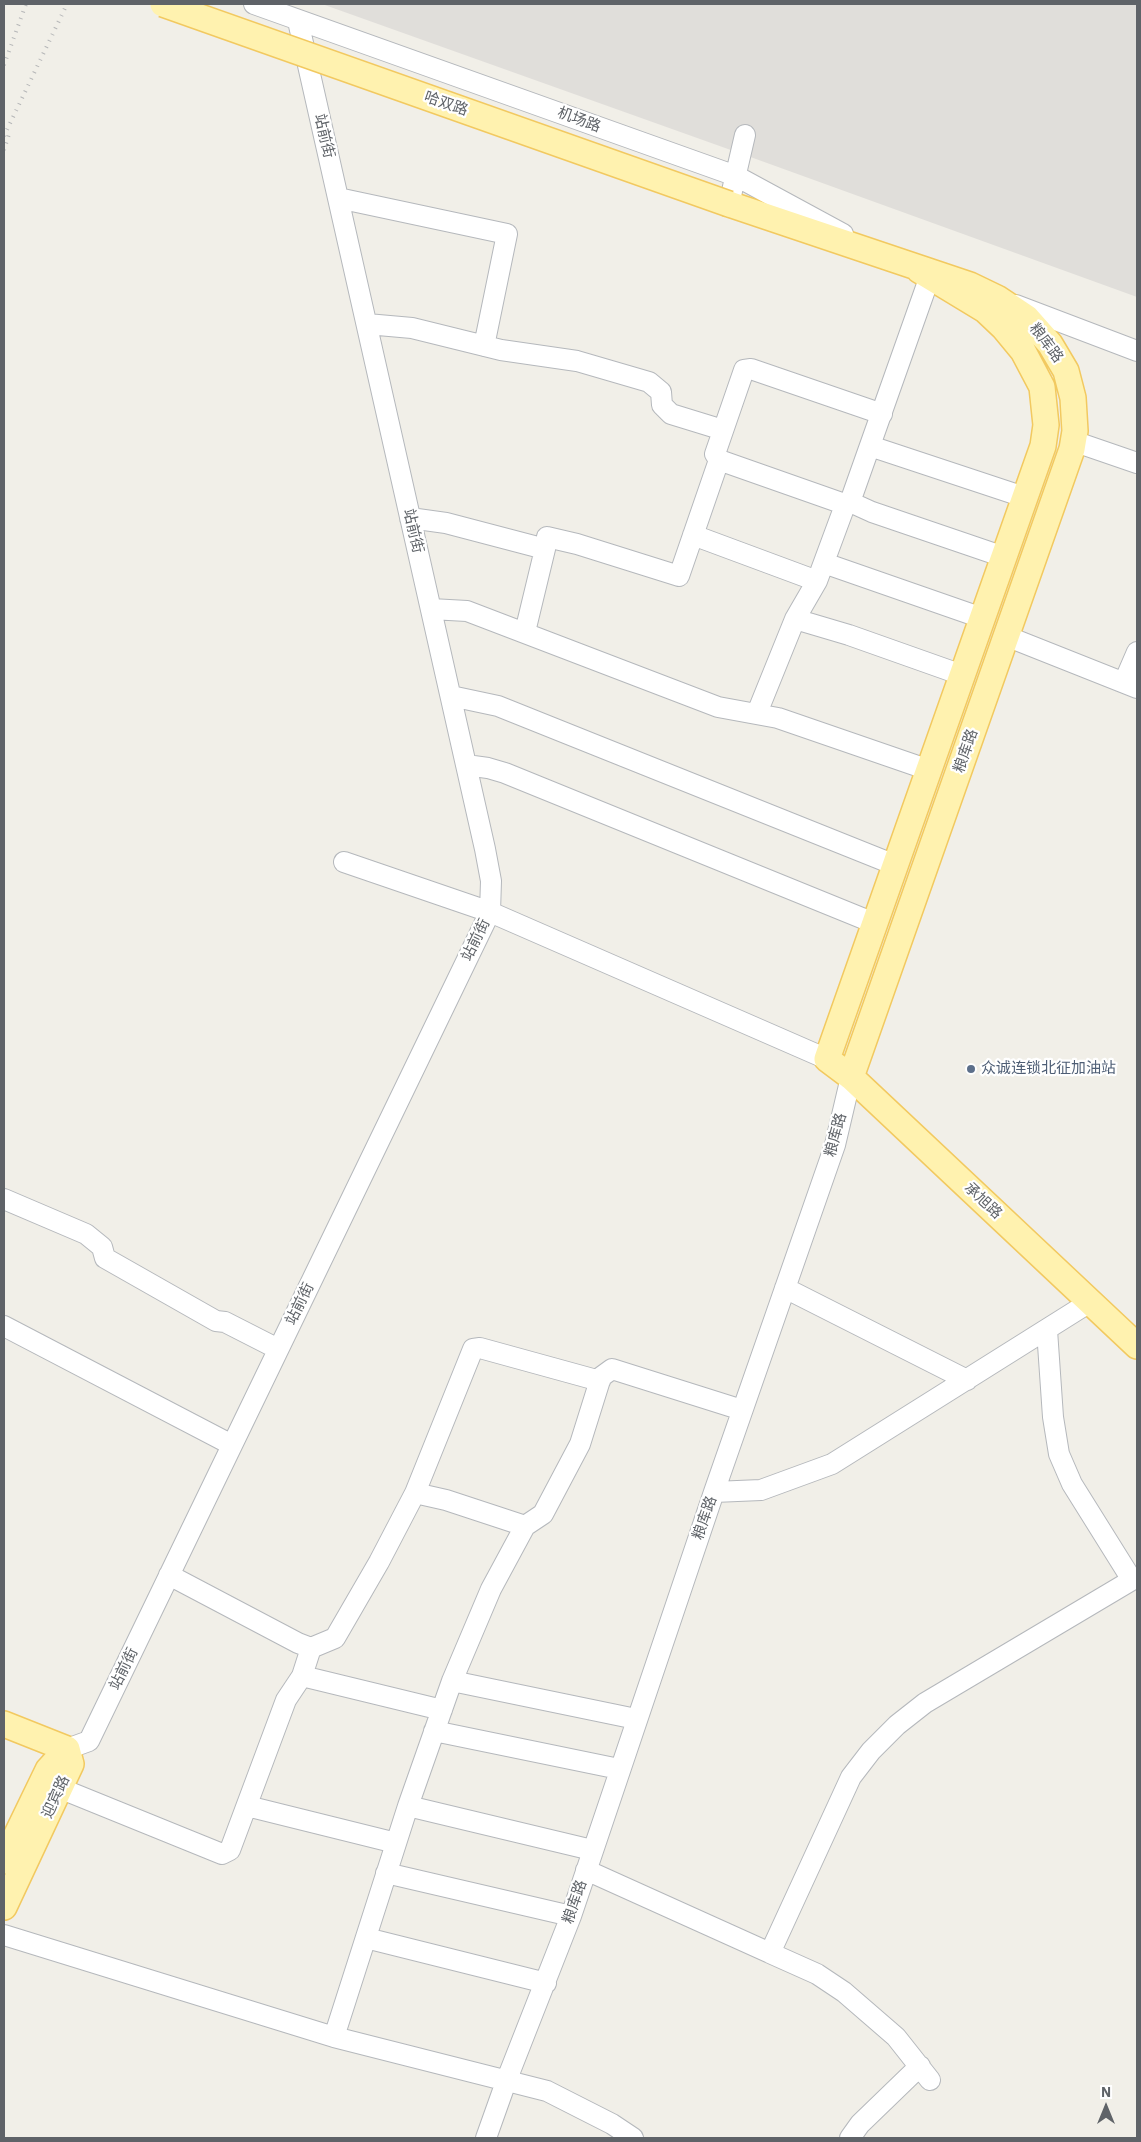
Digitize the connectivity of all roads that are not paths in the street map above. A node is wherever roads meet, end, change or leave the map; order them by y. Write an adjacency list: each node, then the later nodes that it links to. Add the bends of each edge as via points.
1 (163, 4): 7 (main road, 哈双路, bridge)
2 (254, 4): 3 (street, 机场路)
3 (298, 20): 5 (street, 机场路); 6 (street, 站前街)
4 (745, 135): 5 (street)
5 (736, 176): 7 (street); 8 (street, 机场路)
6 (338, 198): 11 (street, 站前街); 12 (street, via 507,234)
7 (729, 204): 8 (main road, 哈双路)
8 (893, 261): 9 (main road, 哈双路)
9 (924, 273): 10 (main road, 粮库路, via 970,285); 14 (street); 20 (main road, 粮库路, via 985,310 1004,328 1023,351 1042,387 1046,425 1043,446)
10 (997, 298): 13 (street); 16 (main road, 粮库路, via 1027,318 1050,344 1066,371 1073,398)
11 (366, 324): 12 (street, via 412,328); 22 (street, 站前街)
12 (484, 346): 15 (street, via 577,361 649,382 661,392 662,405 671,414)
13 (1137, 351)
14 (882, 414): 15 (street, via 751,369 744,370); 17 (street)
15 (723, 430): 18 (street, via 715,454)
16 (1073, 441): 19 (street); 31 (main road, 粮库路)
17 (870, 446): 20 (street); 21 (street)
18 (718, 460): 21 (street); 23 (street)
19 (1137, 463)
20 (1024, 497): 25 (main road, 粮库路)
21 (848, 504): 25 (street); 26 (street)
22 (410, 518): 24 (street, via 446,523); 27 (street, 站前街)
23 (694, 535): 24 (street, via 679,576 546,537); 26 (street)
24 (545, 549): 30 (street)
25 (1004, 557): 28 (main road, 粮库路)
26 (820, 572): 28 (street); 29 (street)
27 (431, 609): 30 (street, via 467,611); 35 (street, 站前街)
28 (982, 618): 33 (main road, 粮库路)
29 (795, 619): 33 (street); 36 (street)
30 (525, 632): 36 (street, via 702,702)
31 (1006, 636): 34 (street); 44 (main road, 粮库路)
32 (1137, 652): 34 (street)
33 (962, 675): 38 (main road, 粮库路)
34 (1131, 685)
35 (451, 696): 37 (street, 站前街); 40 (street, via 498,706)
36 (756, 713): 38 (street, via 810,728)
37 (466, 765): 41 (street, 站前街, via 491,881); 42 (street, via 505,773)
38 (928, 770): 40 (main road, 粮库路)
39 (344, 862): 41 (street)
40 (895, 865): 42 (main road, 粮库路)
41 (490, 912): 43 (street); 51 (street, 站前街)
42 (874, 923): 43 (main road, 粮库路)
43 (827, 1059): 44 (main road, 承旭路)
44 (851, 1077): 46 (street, 粮库路, via 835,1145); 47 (main road, 承旭路)
45 (4, 1199): 51 (street, via 86,1234 102,1247 104,1258 216,1320)
46 (785, 1288): 52 (street); 54 (street, 粮库路)
47 (1090, 1302): 49 (street); 50 (main road, 承旭路)
48 (4, 1326): 55 (street)
49 (1047, 1330): 52 (street); 81 (street, via 1059,1454 1072,1484 1132,1580 925,1703 871,1751 847,1785)
50 (1137, 1346)
51 (278, 1349): 55 (street, 站前街)
52 (967, 1380): 56 (street, via 832,1464 761,1490)
53 (600, 1381): 54 (street, via 612,1369); 57 (street, via 480,1348 473,1349); 58 (street, via 580,1444 543,1514)
54 (742, 1410): 56 (street, 粮库路)
55 (232, 1445): 59 (street, 站前街)
56 (714, 1492): 64 (street, 粮库路)
57 (415, 1493): 58 (street); 60 (street, via 380,1562 335,1638)
58 (525, 1526): 62 (street, via 491,1589)
59 (169, 1575): 60 (street); 67 (street, 站前街, via 89,1741)
60 (311, 1648): 61 (street)
61 (302, 1676): 63 (street); 70 (street, via 286,1700)
62 (452, 1681): 63 (street); 64 (street)
63 (442, 1710): 66 (street)
64 (636, 1719): 68 (street, 粮库路)
65 (4, 1724): 67 (main road)
66 (434, 1731): 68 (street); 71 (street)
67 (67, 1749): 69 (main road, 迎宾路, via 48,1770)
68 (620, 1769): 73 (street, 粮库路)
69 (51, 1785): 70 (street, via 222,1854 230,1850); 74 (main road, 迎宾路); 77 (main road, 迎宾路)
70 (247, 1806): 72 (street)
71 (408, 1806): 72 (street); 73 (street)
72 (396, 1844): 76 (street)
73 (592, 1850): 75 (street, 粮库路)
74 (4, 1861)
75 (586, 1870): 78 (street, 粮库路); 81 (street)
76 (386, 1873): 78 (street); 80 (street)
77 (4, 1907)
78 (571, 1916): 82 (street, 粮库路)
79 (4, 1935): 83 (street)
80 (366, 1938): 82 (street); 83 (street)
81 (770, 1954): 87 (street, via 817,1974 844,1992 896,2037 925,2073 860,2124)
82 (546, 1983): 84 (street, 粮库路)
83 (334, 2037): 84 (street)
84 (507, 2079): 85 (street, 粮库路); 86 (street, via 546,2090)
85 (486, 2138)
86 (633, 2138)
87 (850, 2138)

